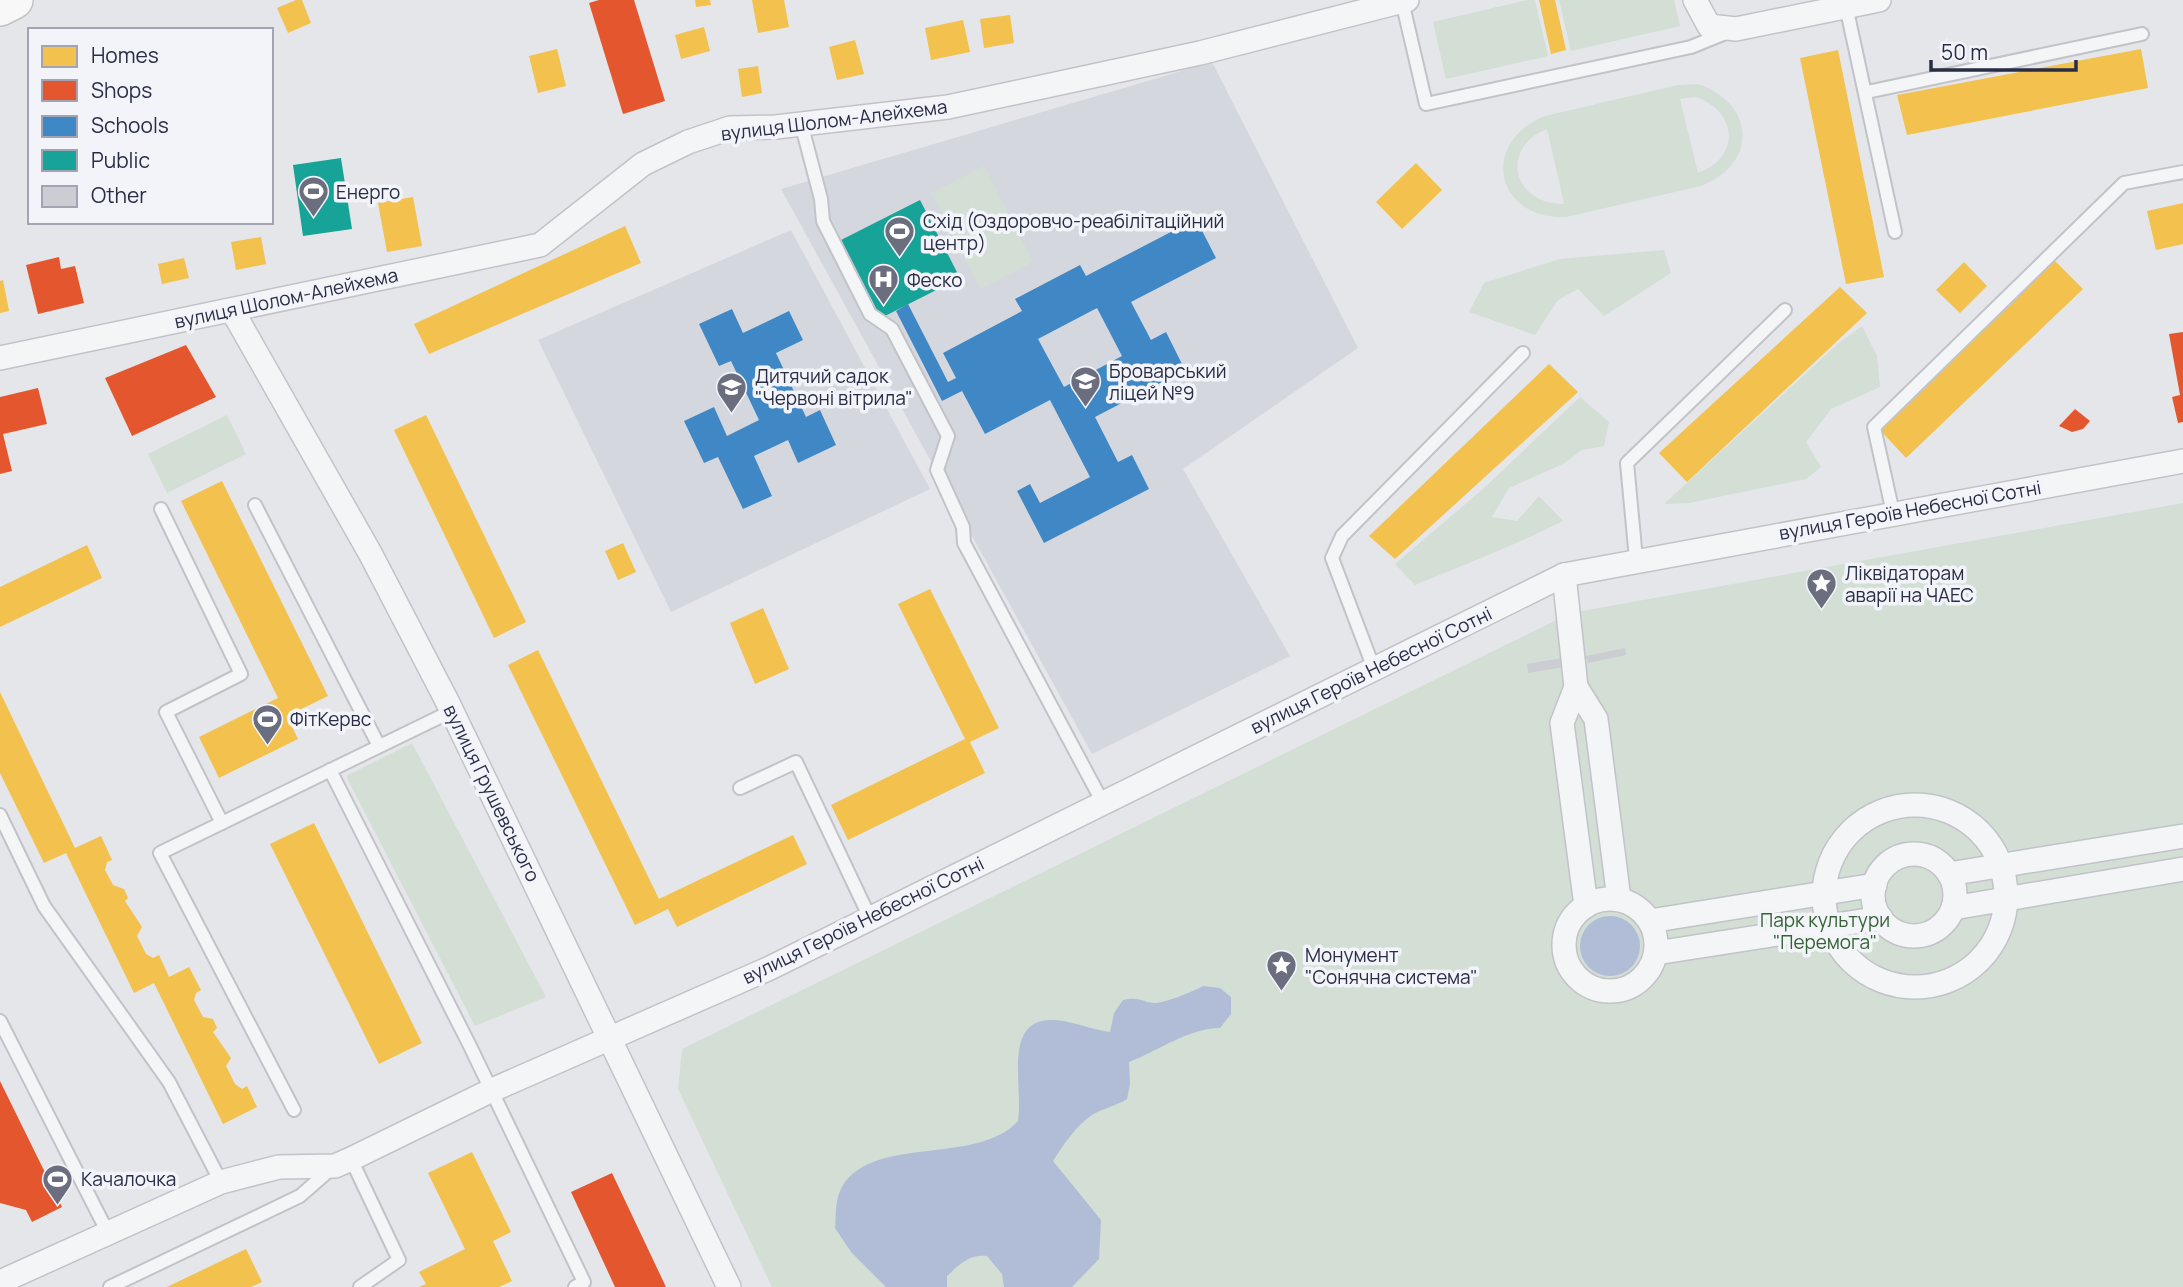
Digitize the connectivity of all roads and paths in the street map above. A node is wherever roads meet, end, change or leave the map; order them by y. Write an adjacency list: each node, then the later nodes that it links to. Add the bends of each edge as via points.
1 (14, 0): 6 (main road)
2 (1695, 0): 7 (street, via 1709,26)
3 (1879, 0): 5 (street)
4 (1404, 1): 7 (lane, via 1426,104 1692,47); 10 (street, вулиця Шолом-Алейхема, via 1200,53 948,107)
5 (1846, 6): 7 (street); 9 (lane)
6 (0, 7)
7 (1736, 29)
8 (2142, 34): 9 (lane)
9 (1867, 92): 12 (lane)
10 (801, 123): 13 (street, вулиця Шолом-Алейхема, via 730,128 688,142 643,164 540,245); 29 (lane, via 823,221 870,314 892,329 948,436 937,470 963,527 964,543)
11 (2183, 172): 20 (lane, via 2124,183 1874,428)
12 (1895, 232)
13 (232, 310): 16 (street, вулиця Шолом-Алейхема); 25 (street, вулиця Грушевського, via 370,553)
14 (1785, 310): 21 (lane, via 1627,463)
15 (1523, 353): 23 (lane, via 1342,536 1332,558)
16 (0, 358)
17 (2183, 461): 20 (street, вулиця Героїв Небесної Сотні)
18 (255, 505): 26 (lane)
19 (161, 509): 31 (lane, via 241,674 166,712)
20 (1893, 513): 21 (street, вулиця Героїв Небесної Сотні)
21 (1636, 559): 22 (street, вулиця Героїв Небесної Сотні)
22 (1564, 575): 23 (street, вулиця Героїв Небесної Сотні); 24 (street)
23 (1374, 668): 29 (street, вулиця Героїв Небесної Сотні)
24 (1576, 687): 39 (street, via 1596,719); 40 (street, via 1562,723)
25 (452, 711): 26 (lane); 48 (street, вулиця Грушевського)
26 (379, 746): 27 (lane)
27 (330, 770): 31 (lane); 49 (lane)
28 (740, 788): 42 (lane, via 796,762)
29 (1103, 803): 42 (street, вулиця Героїв Небесної Сотні)
30 (0, 815): 52 (lane, via 44,906 169,1082)
31 (222, 823): 50 (lane, via 160,853)
32 (2183, 836): 33 (street)
33 (2000, 866): 35 (street); 37 (street, via 1980,832 1956,815 1927,806 1898,806 1870,817 1847,835 1831,860); 38 (street)
34 (2183, 869): 38 (street)
35 (1949, 873): 36 (street, via 1925,855 1903,855 1885,866); 41 (street, via 1955,889)
36 (1875, 885): 37 (street); 43 (street)
37 (1824, 894): 44 (street); 45 (street)
38 (2005, 898): 41 (street); 45 (street, via 1999,930 1982,957 1957,976 1927,986 1895,984 1866,972 1843,951)
39 (1619, 899): 40 (street); 44 (street, via 1639,908)
40 (1586, 905): 46 (street, via 1568,925 1564,947 1571,969 1588,985 1610,991 1632,986 1650,970)
41 (1953, 908): 43 (street, via 1945,923 1923,935 1898,932)
42 (870, 918): 48 (street, вулиця Героїв Небесної Сотні, via 770,968)
43 (1881, 918): 45 (street)
44 (1650, 921): 46 (street, via 1656,933)
45 (1829, 926): 46 (street)
46 (1656, 953)
47 (0, 1021): 53 (lane)
48 (611, 1036): 49 (street, вулиця Героїв Небесної Сотні); 58 (street, вулиця Грушевського)
49 (490, 1091): 51 (street, вулиця Героїв Небесної Сотні); 57 (lane, via 584,1282)
50 (294, 1110)
51 (343, 1162): 52 (street, via 279,1167); 55 (lane, via 299,1196); 56 (lane, via 399,1260)
52 (221, 1182): 53 (street)
53 (108, 1233): 54 (street)
54 (0, 1282)
55 (110, 1287)
56 (360, 1287)
57 (575, 1287)
58 (729, 1287)

